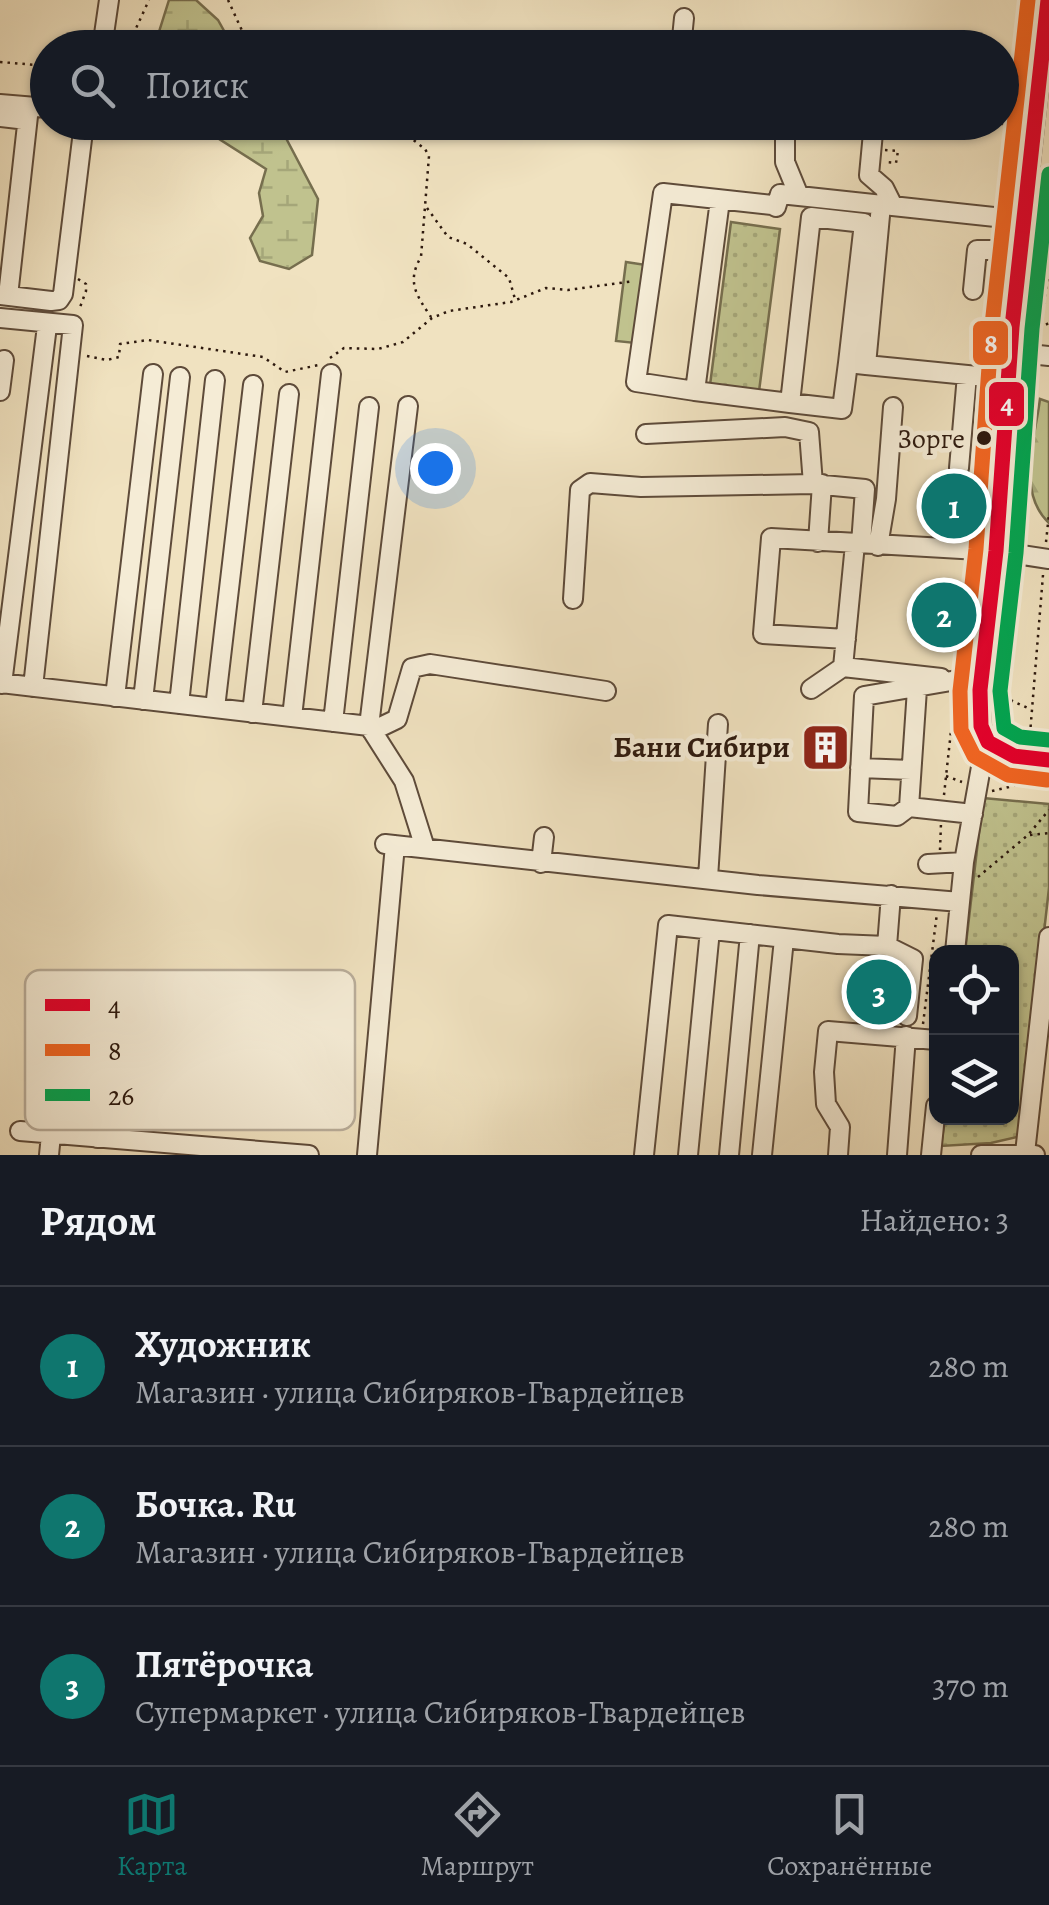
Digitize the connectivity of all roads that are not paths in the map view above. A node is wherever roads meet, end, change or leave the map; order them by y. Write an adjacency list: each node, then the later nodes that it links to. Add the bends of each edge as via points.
1 (109, 0): 4 (street)
2 (1048, 0): 6 (street)
3 (684, 18): 5 (street)
4 (105, 30)
5 (683, 30)
6 (1044, 80): 12 (street)
7 (0, 104): 8 (street)
8 (30, 111)
9 (30, 113): 11 (street)
10 (1019, 116): 12 (street)
11 (0, 117)
12 (1035, 118): 20 (street)
13 (30, 140): 22 (street)
14 (82, 140): 22 (street, via 62,294 51,301)
15 (784, 140): 18 (street, via 785,162)
16 (872, 140): 19 (street, via 869,175 884,188)
17 (720, 200): 18 (street, via 776,207 780,194); 37 (street); 37 (street, via 662,192 650,279 636,382)
18 (807, 204): 19 (street); 28 (street, via 864,223); 39 (street)
19 (887, 205): 20 (street); 28 (street)
20 (1013, 218): 21 (street, via 1002,250 977,250); 25 (street)
21 (973, 290)
22 (4, 296)
23 (0, 318): 56 (street, via 73,326)
24 (47, 326): 55 (street)
25 (1010, 352): 26 (street); 33 (street)
26 (1049, 356)
27 (4, 360): 36 (street)
28 (857, 364): 31 (street); 39 (street, via 842,409)
29 (153, 374): 60 (street)
30 (330, 374): 65 (street)
31 (975, 376): 33 (street); 44 (street)
32 (180, 377): 61 (street)
33 (1008, 379): 48 (street)
34 (216, 380): 62 (street)
35 (253, 384): 63 (street)
36 (0, 390)
37 (694, 390): 39 (street)
38 (288, 394): 64 (street)
39 (790, 403)
40 (408, 406): 68 (street)
41 (369, 407): 66 (street)
42 (893, 407): 47 (street, via 886,499)
43 (646, 434): 45 (street, via 798,428 810,432)
44 (965, 472)
45 (817, 484): 46 (street); 47 (street, via 865,489); 50 (street, via 590,483 580,490)
46 (818, 542): 47 (street); 51 (street, via 771,538 762,634)
47 (864, 545): 48 (street); 51 (street)
48 (996, 551): 49 (street); 54 (street)
49 (1047, 559)
50 (572, 598)
51 (846, 640): 52 (street)
52 (844, 667): 53 (street); 57 (street)
53 (957, 680): 54 (street); 58 (street)
54 (981, 682): 69 (street)
55 (1, 684): 56 (street)
56 (33, 687): 60 (street)
57 (811, 689)
58 (917, 689): 71 (street, via 864,696); 72 (street)
59 (606, 690): 68 (street, via 430,664 412,668 397,719)
60 (115, 697): 61 (street)
61 (143, 700): 62 (street)
62 (178, 704): 63 (street)
63 (216, 708): 64 (street)
64 (252, 713): 65 (street)
65 (292, 717): 66 (street)
66 (333, 722): 68 (street)
67 (718, 724): 80 (street)
68 (370, 729): 76 (street, via 404,781)
69 (986, 740): 70 (street, via 1014,756); 74 (street)
70 (1049, 760)
71 (860, 768): 72 (street); 73 (street, via 858,812 898,816)
72 (911, 770): 73 (street)
73 (909, 807): 74 (street)
74 (973, 814): 78 (street)
75 (544, 837): 77 (street)
76 (425, 848): 77 (street); 104 (street, via 390,845)
77 (541, 862): 80 (street)
78 (964, 862): 79 (street); 82 (street)
79 (933, 864)
80 (708, 878): 81 (street)
81 (891, 895): 82 (street); 88 (street)
82 (961, 896): 87 (street)
83 (710, 930): 84 (street); 105 (street, via 668,925); 106 (street)
84 (750, 934): 86 (street); 107 (street)
85 (1049, 937): 101 (street)
86 (784, 938): 88 (street); 108 (street)
87 (955, 945)
88 (886, 946): 89 (street, via 913,959)
89 (907, 1016)
90 (921, 1038): 109 (street, via 828,1031 826,1104 840,1127); 110 (street)
91 (934, 1125): 111 (street)
92 (52, 1130): 94 (street)
93 (20, 1131): 94 (street)
94 (52, 1134): 95 (street); 102 (street)
95 (91, 1143): 96 (street)
96 (124, 1148): 97 (street)
97 (161, 1149): 98 (street)
98 (196, 1150): 99 (street)
99 (234, 1152): 100 (street)
100 (270, 1153): 103 (street)
101 (1030, 1154): 112 (street)
102 (50, 1155)
103 (309, 1155)
104 (367, 1155)
105 (644, 1155)
106 (688, 1155)
107 (729, 1155)
108 (762, 1155)
109 (838, 1155)
110 (896, 1155)
111 (931, 1155)
112 (981, 1155)

